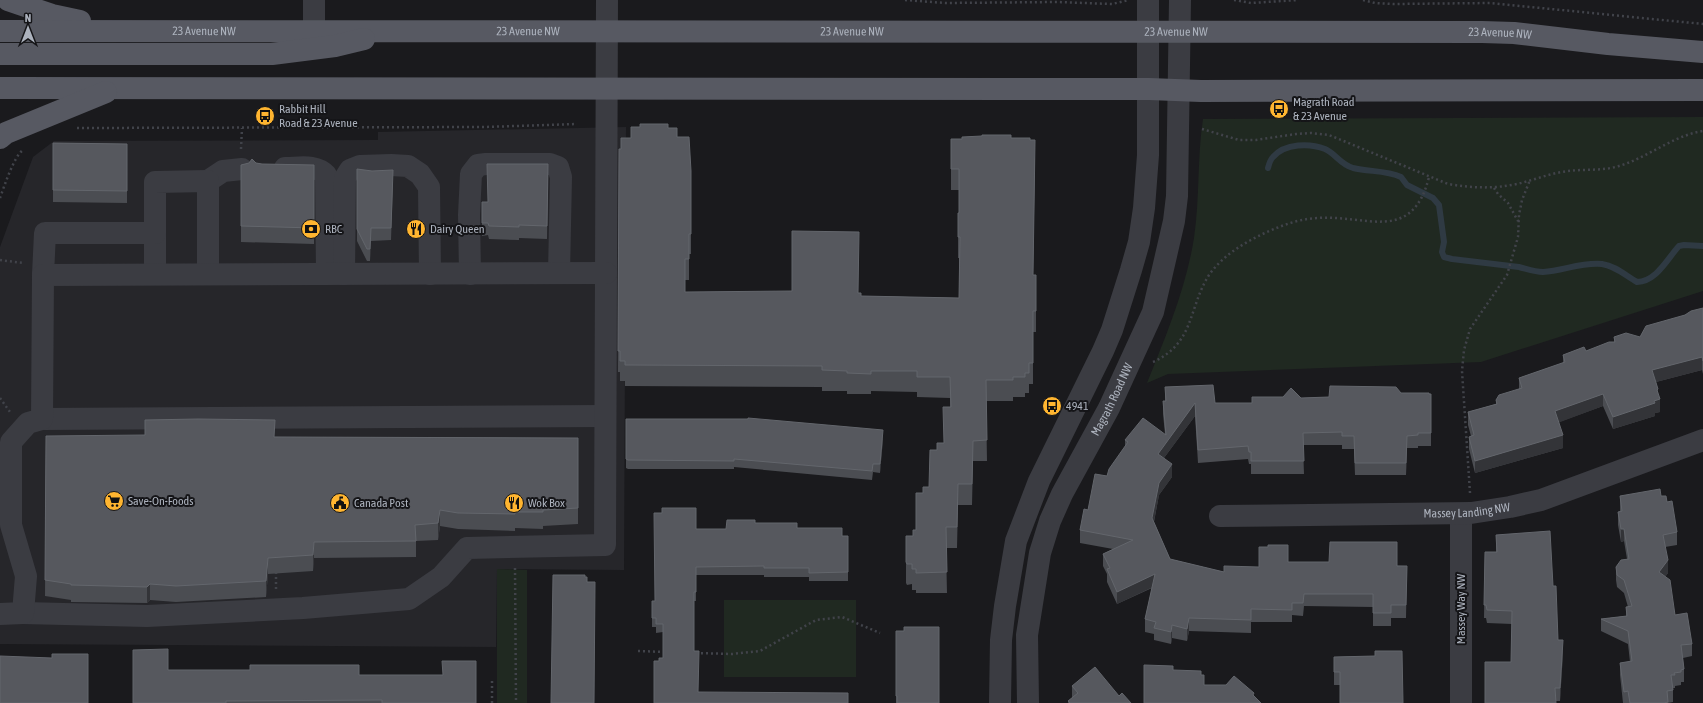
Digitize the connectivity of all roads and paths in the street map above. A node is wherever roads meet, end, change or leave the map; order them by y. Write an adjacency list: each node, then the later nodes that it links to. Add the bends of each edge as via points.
1 (8, 0): 13 (main road, via 52,16)
2 (314, 0): 14 (street)
3 (607, 0): 16 (street)
4 (905, 0): 5 (path, via 945,3 1112,4)
5 (1131, 0)
6 (1148, 0): 17 (street)
7 (1180, 0): 18 (street, Magrath Road NW)
8 (1234, 0): 9 (path, via 1251,3)
9 (1298, 0)
10 (1363, 0): 11 (path, via 1393,4 1490,3)
11 (1703, 24)
12 (0, 31): 13 (main road, 23 Avenue NW)
13 (126, 31): 14 (main road, 23 Avenue NW)
14 (314, 31): 15 (main road, 23 Avenue NW)
15 (396, 31): 16 (main road, 23 Avenue NW); 20 (main road, via 335,46 272,54)
16 (606, 31): 17 (main road, 23 Avenue NW); 23 (street)
17 (1149, 32): 18 (main road, 23 Avenue NW); 24 (street)
18 (1180, 32): 19 (main road, 23 Avenue NW, via 1514,33); 25 (street, Magrath Road NW)
19 (1703, 52)
20 (0, 54)
21 (0, 88): 22 (main road)
22 (112, 89): 23 (main road); 31 (main road, via 6,133)
23 (606, 89): 24 (main road); 41 (street)
24 (1149, 89): 25 (main road); 66 (street, via 1147,181 1139,242 1112,330 1039,481 1016,541 1001,640)
25 (1180, 90): 26 (main road); 67 (street, Magrath Road NW, via 1174,221 1161,281 1153,312 1130,364 1050,521 1036,574 1027,635)
26 (1703, 90)
27 (576, 124): 28 (path, via 485,127)
28 (71, 128)
29 (1202, 129): 33 (path, via 1239,140 1311,133 1329,135)
30 (1703, 131): 34 (path, via 1673,140 1618,167 1566,171)
31 (0, 138)
32 (26, 148): 37 (path, via 20,152)
33 (1429, 177): 36 (path, via 1468,188); 48 (path, via 1423,196 1414,211 1397,220 1371,222 1332,218 1310,219 1289,224 1232,252 1217,265 1203,287 1185,333 1175,348)
34 (1530, 180): 36 (path); 38 (path, via 1522,200)
35 (208, 181): 39 (street, via 155,182); 43 (street); 44 (street, via 223,171 252,168 320,169 326,175)
36 (1494, 188): 38 (path, via 1508,203)
37 (0, 198)
38 (1518, 222): 52 (path, via 1518,237 1507,275 1470,329 1464,350 1462,371)
39 (155, 233): 42 (street); 47 (street, via 45,234)
40 (559, 273): 41 (street); 46 (street); 46 (street, via 561,177 558,166 486,164 478,165 471,174)
41 (606, 273): 49 (street)
42 (155, 274): 43 (street); 47 (street)
43 (208, 274): 44 (street)
44 (336, 274): 45 (street); 45 (street, via 345,178 350,170 360,166 391,165 408,166 420,174 430,187)
45 (430, 274): 46 (street)
46 (470, 274)
47 (43, 275): 50 (street)
48 (1151, 363)
49 (606, 416): 50 (street); 54 (street, via 605,545)
50 (42, 418): 57 (street, via 28,424 11,442 11,525 26,576)
51 (1703, 440): 52 (street, Massey Landing NW, via 1541,500)
52 (1466, 514): 53 (street, Massey Landing NW); 68 (street, Massey Way NW)
53 (1220, 516)
54 (514, 548): 56 (street, via 467,548 441,578 409,599); 65 (path)
55 (276, 562): 56 (path)
56 (275, 610): 57 (street, via 147,616)
57 (23, 613): 58 (street)
58 (0, 614)
59 (880, 633): 62 (path, via 842,617 816,620 760,651 732,654)
60 (638, 651): 61 (path)
61 (673, 652)
62 (695, 653)
63 (492, 678): 64 (path)
64 (492, 703)
65 (516, 703)
66 (1000, 703)
67 (1028, 703)
68 (1461, 703)

